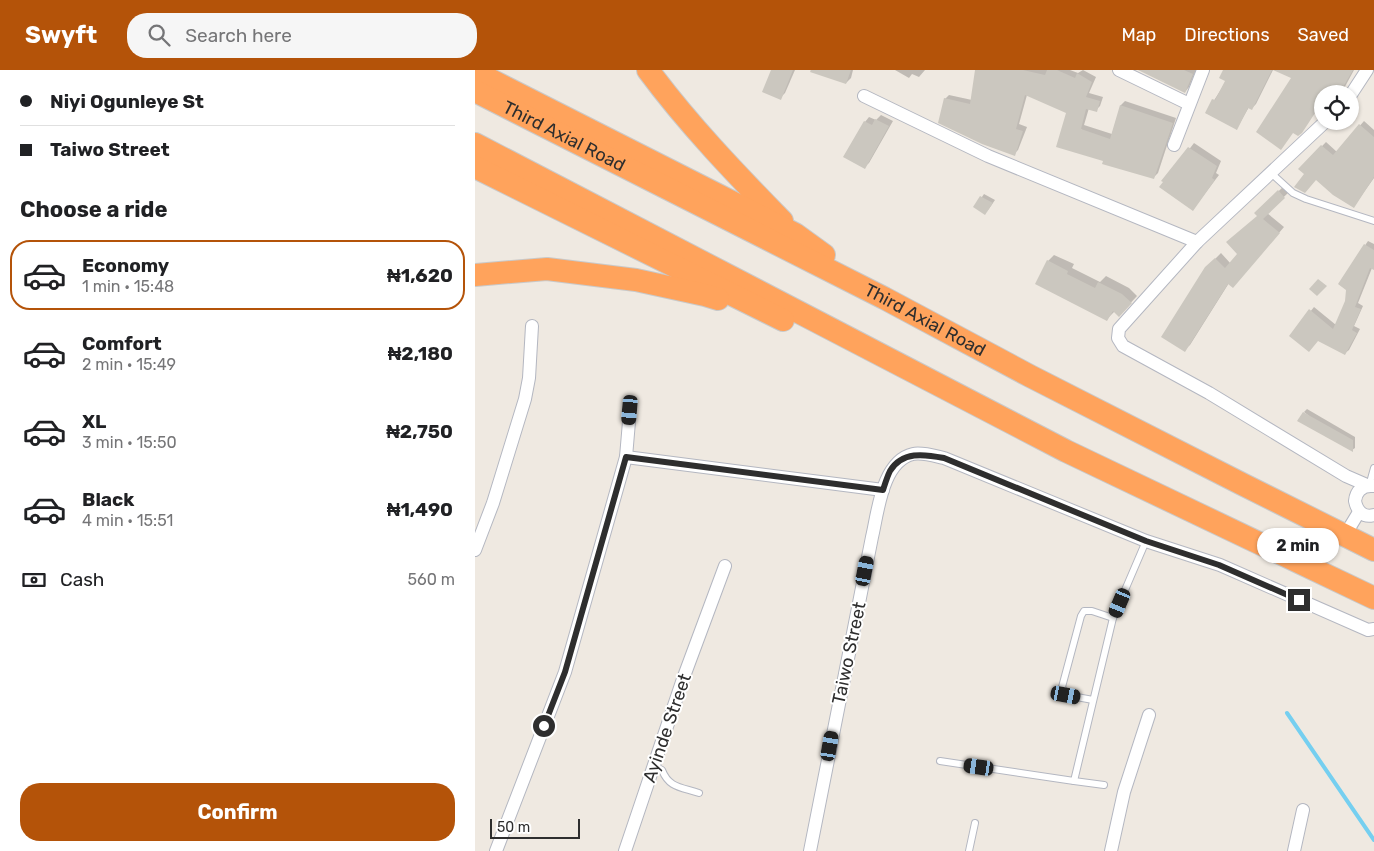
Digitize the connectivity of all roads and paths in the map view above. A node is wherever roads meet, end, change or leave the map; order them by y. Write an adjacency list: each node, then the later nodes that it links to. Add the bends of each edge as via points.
1 (648, 70): 16 (highway, via 726,163)
2 (1119, 70): 9 (street)
3 (1203, 70): 9 (street)
4 (1367, 70): 6 (street)
5 (475, 72): 16 (highway)
6 (1357, 85)
7 (475, 91): 19 (highway, Third Axial Road)
8 (864, 96): 17 (street, via 988,156)
9 (1189, 104): 12 (street)
10 (1316, 130): 14 (street)
11 (475, 144): 22 (highway)
12 (1174, 145)
13 (475, 167): 20 (highway)
14 (1271, 173): 15 (lane, via 1293,193); 17 (street)
15 (1374, 222)
16 (795, 234): 19 (highway)
17 (1197, 242): 26 (street, via 1119,329 1118,338 1123,346 1209,393)
18 (475, 275): 20 (highway, via 547,269 636,280 705,295)
19 (884, 298): 32 (highway, Third Axial Road)
20 (789, 324): 22 (highway)
21 (532, 326): 34 (street, via 525,399)
22 (907, 368): 37 (highway, via 1066,451)
23 (630, 410): 24 (street)
24 (626, 457): 28 (street); 49 (street, via 565,672)
25 (1374, 468): 27 (lane)
26 (1345, 476): 27 (street); 29 (street)
27 (1371, 486): 29 (street, via 1363,487)
28 (883, 490): 33 (street, Taiwo Street, via 890,470 901,460 913,454 928,454); 51 (street, Taiwo Street)
29 (1356, 495): 30 (street)
30 (1359, 512): 31 (street); 32 (street)
31 (1374, 516)
32 (1345, 535): 35 (highway, Third Axial Road)
33 (1146, 541): 38 (lane); 39 (street, Taiwo Street, via 1219,565 1368,630)
34 (475, 550)
35 (1374, 550)
36 (725, 566): 43 (street, Ayinde Street)
37 (1374, 598)
38 (1113, 618): 40 (lane); 40 (lane, via 1084,611 1062,687 1066,695)
39 (1374, 629)
40 (1093, 700): 44 (lane)
41 (1149, 715): 53 (street)
42 (940, 761): 44 (lane)
43 (654, 766): 46 (lane, via 662,770 671,784); 50 (street, Ayinde Street)
44 (1074, 781): 45 (lane)
45 (1104, 785)
46 (699, 793)
47 (1303, 810): 54 (street)
48 (975, 823): 52 (lane)
49 (496, 851)
50 (625, 851)
51 (810, 851)
52 (969, 851)
53 (1111, 851)
54 (1294, 851)

